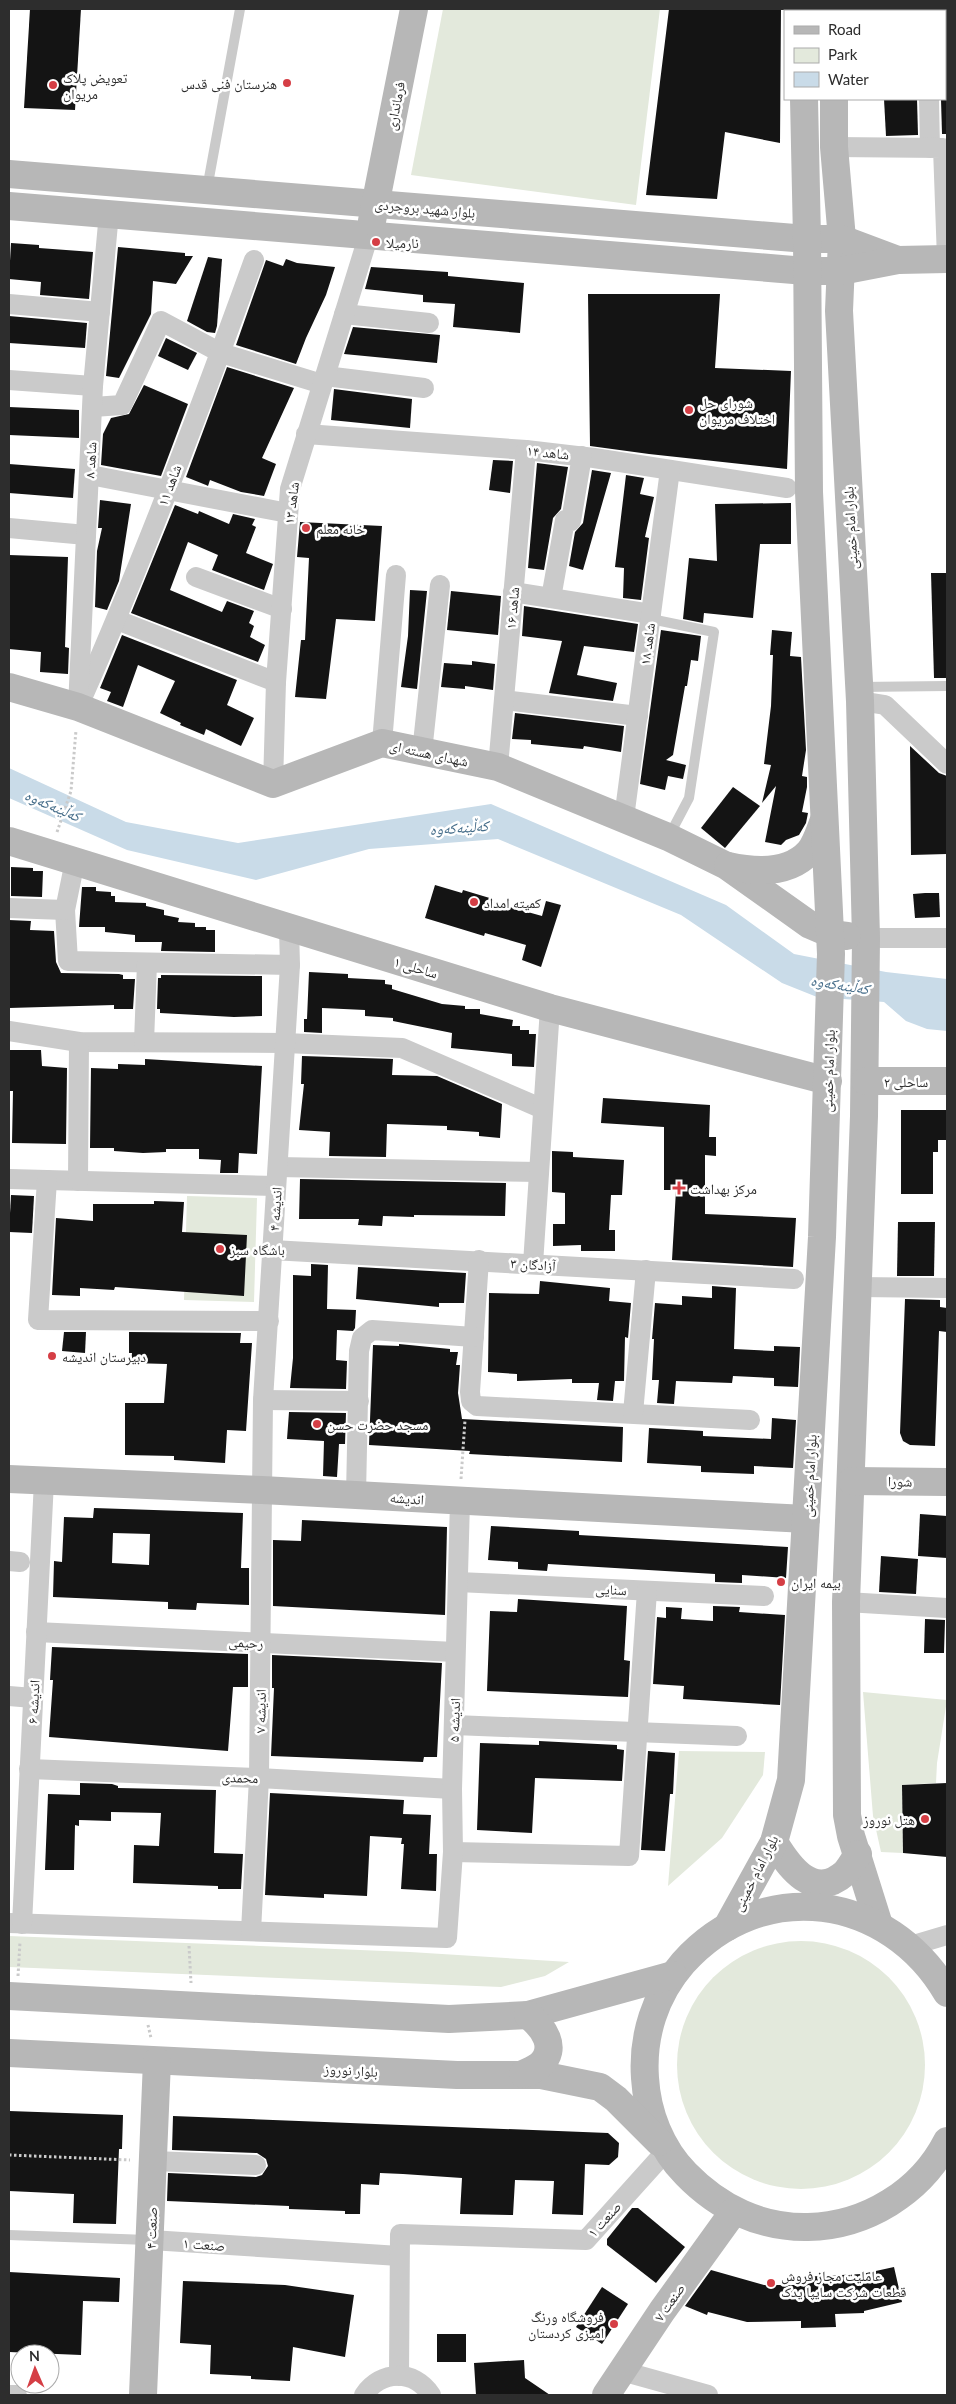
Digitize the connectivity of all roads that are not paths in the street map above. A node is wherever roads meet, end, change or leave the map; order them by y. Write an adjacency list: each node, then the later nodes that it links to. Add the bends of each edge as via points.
1 (240, 9): 10 (lane)
2 (414, 9): 11 (street, فرمانداری)
3 (804, 100): 16 (street)
4 (834, 100): 6 (street, بلوار امام خمینی)
5 (929, 100): 7 (street)
6 (834, 147): 7 (street); 17 (street, بلوار امام خمینی)
7 (930, 148): 18 (street, via 943,148)
8 (9, 174): 9 (street, بلوار شهید بروجردی)
9 (50, 178): 10 (street, بلوار شهید بروجردی); 13 (street)
10 (207, 190): 11 (street, بلوار شهید بروجردی)
11 (376, 204): 15 (street, فرمانداری); 16 (street, بلوار شهید بروجردی)
12 (9, 206): 13 (street)
13 (46, 208): 14 (street)
14 (109, 213): 15 (street); 24 (street, شاهد ۸)
15 (368, 234): 21 (street); 25 (street, شاهد ۱۳)
16 (808, 238): 17 (street, بلوار شهید بروجردی); 21 (street)
17 (842, 239): 20 (street, بلوار شهید بروجردی); 22 (street, بلوار امام خمینی)
18 (947, 259): 20 (street)
19 (254, 260): 27 (street, شاهد ۱۱)
20 (898, 260): 22 (street)
21 (806, 271): 22 (street); 64 (street, via 809,492)
22 (841, 271): 54 (street, بلوار امام خمینی, via 839,311)
23 (9, 304): 24 (street)
24 (100, 312): 30 (street, شاهد ۸)
25 (344, 314): 26 (street); 29 (street, شاهد ۱۳)
26 (430, 323)
27 (220, 353): 29 (street); 32 (street, via 161,321 122,405); 39 (street, شاهد ۱۱)
28 (9, 380): 30 (street)
29 (324, 380): 31 (street); 33 (street, شاهد ۱۳)
30 (93, 386): 32 (street, شاهد ۸)
31 (424, 388)
32 (93, 407): 37 (street, شاهد ۸)
33 (306, 434): 34 (street, شاهد ۱۴); 40 (street, شاهد ۱۳, via 290,489)
34 (526, 450): 35 (street, شاهد ۱۴); 46 (street, شاهد ۱۶)
35 (582, 456): 36 (street, شاهد ۱۴); 47 (street, via 571,520 565,520)
36 (670, 470): 38 (street, شاهد ۱۴); 49 (street, شاهد ۱۸)
37 (90, 475): 39 (street); 42 (street, شاهد ۸)
38 (787, 488)
39 (167, 490): 40 (street); 50 (street, شاهد ۱۱)
40 (288, 513): 48 (street, شاهد ۱۳)
41 (9, 528): 42 (street)
42 (86, 535): 56 (street, شاهد ۸)
43 (396, 575): 58 (street)
44 (196, 577): 48 (street)
45 (440, 585): 59 (street)
46 (513, 592): 47 (street); 55 (street, شاهد ۱۶)
47 (551, 598): 49 (street)
48 (282, 609): 51 (street, شاهد ۱۳)
49 (651, 617): 57 (street, شاهد ۱۸); 65 (lane, via 714,632 689,798)
50 (117, 620): 51 (street); 56 (street, شاهد ۱۱)
51 (276, 682): 62 (street, شاهد ۱۳)
52 (947, 686): 54 (lane)
53 (9, 688): 56 (street)
54 (859, 694): 60 (street, via 885,705); 74 (street, بلوار امام خمینی)
55 (504, 700): 57 (street); 61 (street, شاهد ۱۶)
56 (78, 707): 62 (street)
57 (638, 716): 63 (street, شاهد ۱۸)
58 (382, 743): 59 (street, شهدای هسته ای); 62 (street, شهدای هسته ای)
59 (422, 752): 61 (street, شهدای هسته ای)
60 (947, 764)
61 (498, 767): 63 (street, شهدای هسته ای)
62 (273, 784)
63 (624, 818): 65 (street, شهدای هسته ای)
64 (825, 819): 68 (street, via 811,851 798,862 754,872); 73 (street)
65 (668, 837): 68 (street, شهدای هسته ای)
66 (9, 841): 67 (street, ساحلی ۱)
67 (75, 861): 70 (street); 71 (street, ساحلی ۱)
68 (727, 866): 73 (street, شهدای هسته ای, via 810,925)
69 (9, 908): 70 (street)
70 (65, 910): 75 (street, via 68,962)
71 (289, 928): 76 (street, اندیشه ۴); 77 (street, ساحلی ۱)
72 (947, 938): 74 (street)
73 (831, 944): 74 (street, شهدای هسته ای); 82 (street, بلوار امام خمینی)
74 (866, 948): 83 (street, بلوار امام خمینی)
75 (147, 963): 76 (street); 80 (street)
76 (290, 965): 81 (street, اندیشه ۴)
77 (550, 1008): 82 (street, ساحلی ۱); 85 (street)
78 (9, 1031): 79 (street)
79 (79, 1042): 80 (street); 90 (street)
80 (144, 1042): 81 (street)
81 (285, 1043): 85 (street, via 402,1048); 87 (street, اندیشه ۴)
82 (828, 1081): 111 (street, بلوار امام خمینی)
83 (865, 1081): 84 (street, ساحلی ۲); 96 (street)
84 (947, 1081)
85 (543, 1109): 86 (street)
86 (539, 1172): 87 (street); 93 (street)
87 (277, 1177): 90 (street); 91 (street, اندیشه ۴)
88 (9, 1179): 89 (street)
89 (47, 1180): 90 (street); 98 (street, via 38,1320)
90 (78, 1180)
91 (272, 1250): 92 (street, آزادگان ۳); 98 (street, اندیشه ۴)
92 (479, 1260): 93 (street, آزادگان ۳); 99 (street)
93 (533, 1264): 94 (street, آزادگان ۳)
94 (646, 1270): 95 (street, آزادگان ۳); 102 (street)
95 (794, 1279)
96 (858, 1287): 97 (street); 106 (street)
97 (947, 1288)
98 (269, 1321): 100 (street, اندیشه ۴)
99 (474, 1337): 101 (street, via 372,1330 362,1338 359,1351); 102 (street, via 470,1392 471,1401 477,1406)
100 (263, 1400): 101 (street); 108 (street, اندیشه ۴)
101 (359, 1401): 109 (street)
102 (633, 1414): 103 (street)
103 (750, 1420)
104 (9, 1479): 105 (street, اندیشه)
105 (44, 1481): 108 (street, اندیشه); 117 (street, اندیشه ۶)
106 (852, 1481): 107 (street, شورا); 115 (street)
107 (947, 1482)
108 (262, 1490): 109 (street, اندیشه); 118 (street, اندیشه ۷)
109 (356, 1495): 110 (street, اندیشه)
110 (460, 1502): 111 (street, اندیشه); 112 (street, اندیشه ۵)
111 (806, 1519): 129 (street, بلوار امام خمینی, via 791,1780)
112 (458, 1582): 113 (street, سنایی); 119 (street, اندیشه ۵)
113 (647, 1591): 114 (street, سنایی); 123 (street)
114 (764, 1596)
115 (846, 1602): 116 (street); 131 (street, via 846,1815)
116 (947, 1608)
117 (36, 1632): 118 (street, رحیمی); 121 (street, اندیشه ۶)
118 (261, 1643): 119 (street, رحیمی); 126 (street, اندیشه ۷)
119 (456, 1652): 122 (street, اندیشه ۵)
120 (9, 1696): 121 (street)
121 (33, 1698): 125 (street, اندیشه ۶)
122 (454, 1725): 123 (street); 127 (street, اندیشه ۵)
123 (636, 1731): 124 (street); 130 (street, via 629,1856)
124 (737, 1736)
125 (29, 1769): 126 (street, محمدی); 128 (street, اندیشه ۶)
126 (259, 1778): 127 (street, محمدی); 135 (street, اندیشه ۷)
127 (452, 1789): 130 (street, اندیشه ۵)
128 (18, 1823): 132 (street, اندیشه ۶)
129 (774, 1842): 131 (street, via 787,1864 804,1880 828,1883 845,1873); 134 (street, بلوار امام خمینی)
130 (453, 1852): 135 (street, اندیشه ۵, via 447,1938)
131 (858, 1854): 133 (street)
132 (15, 1924): 135 (street)
133 (879, 1925): 134 (street, via 855,1914 803,1907 777,1909); 137 (street)
134 (727, 1927): 138 (street, via 697,1948)
135 (251, 1931)
136 (947, 1935): 137 (street)
137 (910, 1946): 139 (street, via 937,1976)
138 (672, 1975): 141 (street); 146 (street, via 648,2031 644,2062 646,2093 654,2122)
139 (947, 1993)
140 (9, 1996): 141 (street, via 450,2019)
141 (528, 2015): 144 (street, via 547,2033 548,2046 540,2065)
142 (9, 2053): 143 (street, بلوار نوروز)
143 (156, 2061): 144 (street, بلوار نوروز, via 457,2075); 147 (street, صنعت ۴)
144 (522, 2074): 146 (street, بلوار نوروز, via 600,2088 616,2099)
145 (947, 2141): 149 (street, via 916,2183 861,2217 818,2227 797,2227 754,2219)
146 (667, 2150): 149 (street, via 696,2185); 152 (street, صنعت ۱, via 586,2240 400,2234)
147 (153, 2161): 148 (street); 151 (street, صنعت ۴)
148 (256, 2165)
149 (734, 2211): 153 (street, صنعت ۷)
150 (9, 2234): 151 (lane, صنعت ۱)
151 (151, 2240): 152 (street, صنعت ۱); 157 (street, صنعت ۴)
152 (399, 2256): 154 (street)
153 (622, 2371): 160 (street, صنعت ۷); 161 (street)
154 (399, 2376): 158 (street, via 379,2380); 159 (street, via 416,2380)
155 (9, 2395): 156 (street)
156 (18, 2395)
157 (143, 2395)
158 (364, 2395)
159 (431, 2395)
160 (606, 2395)
161 (708, 2395)

